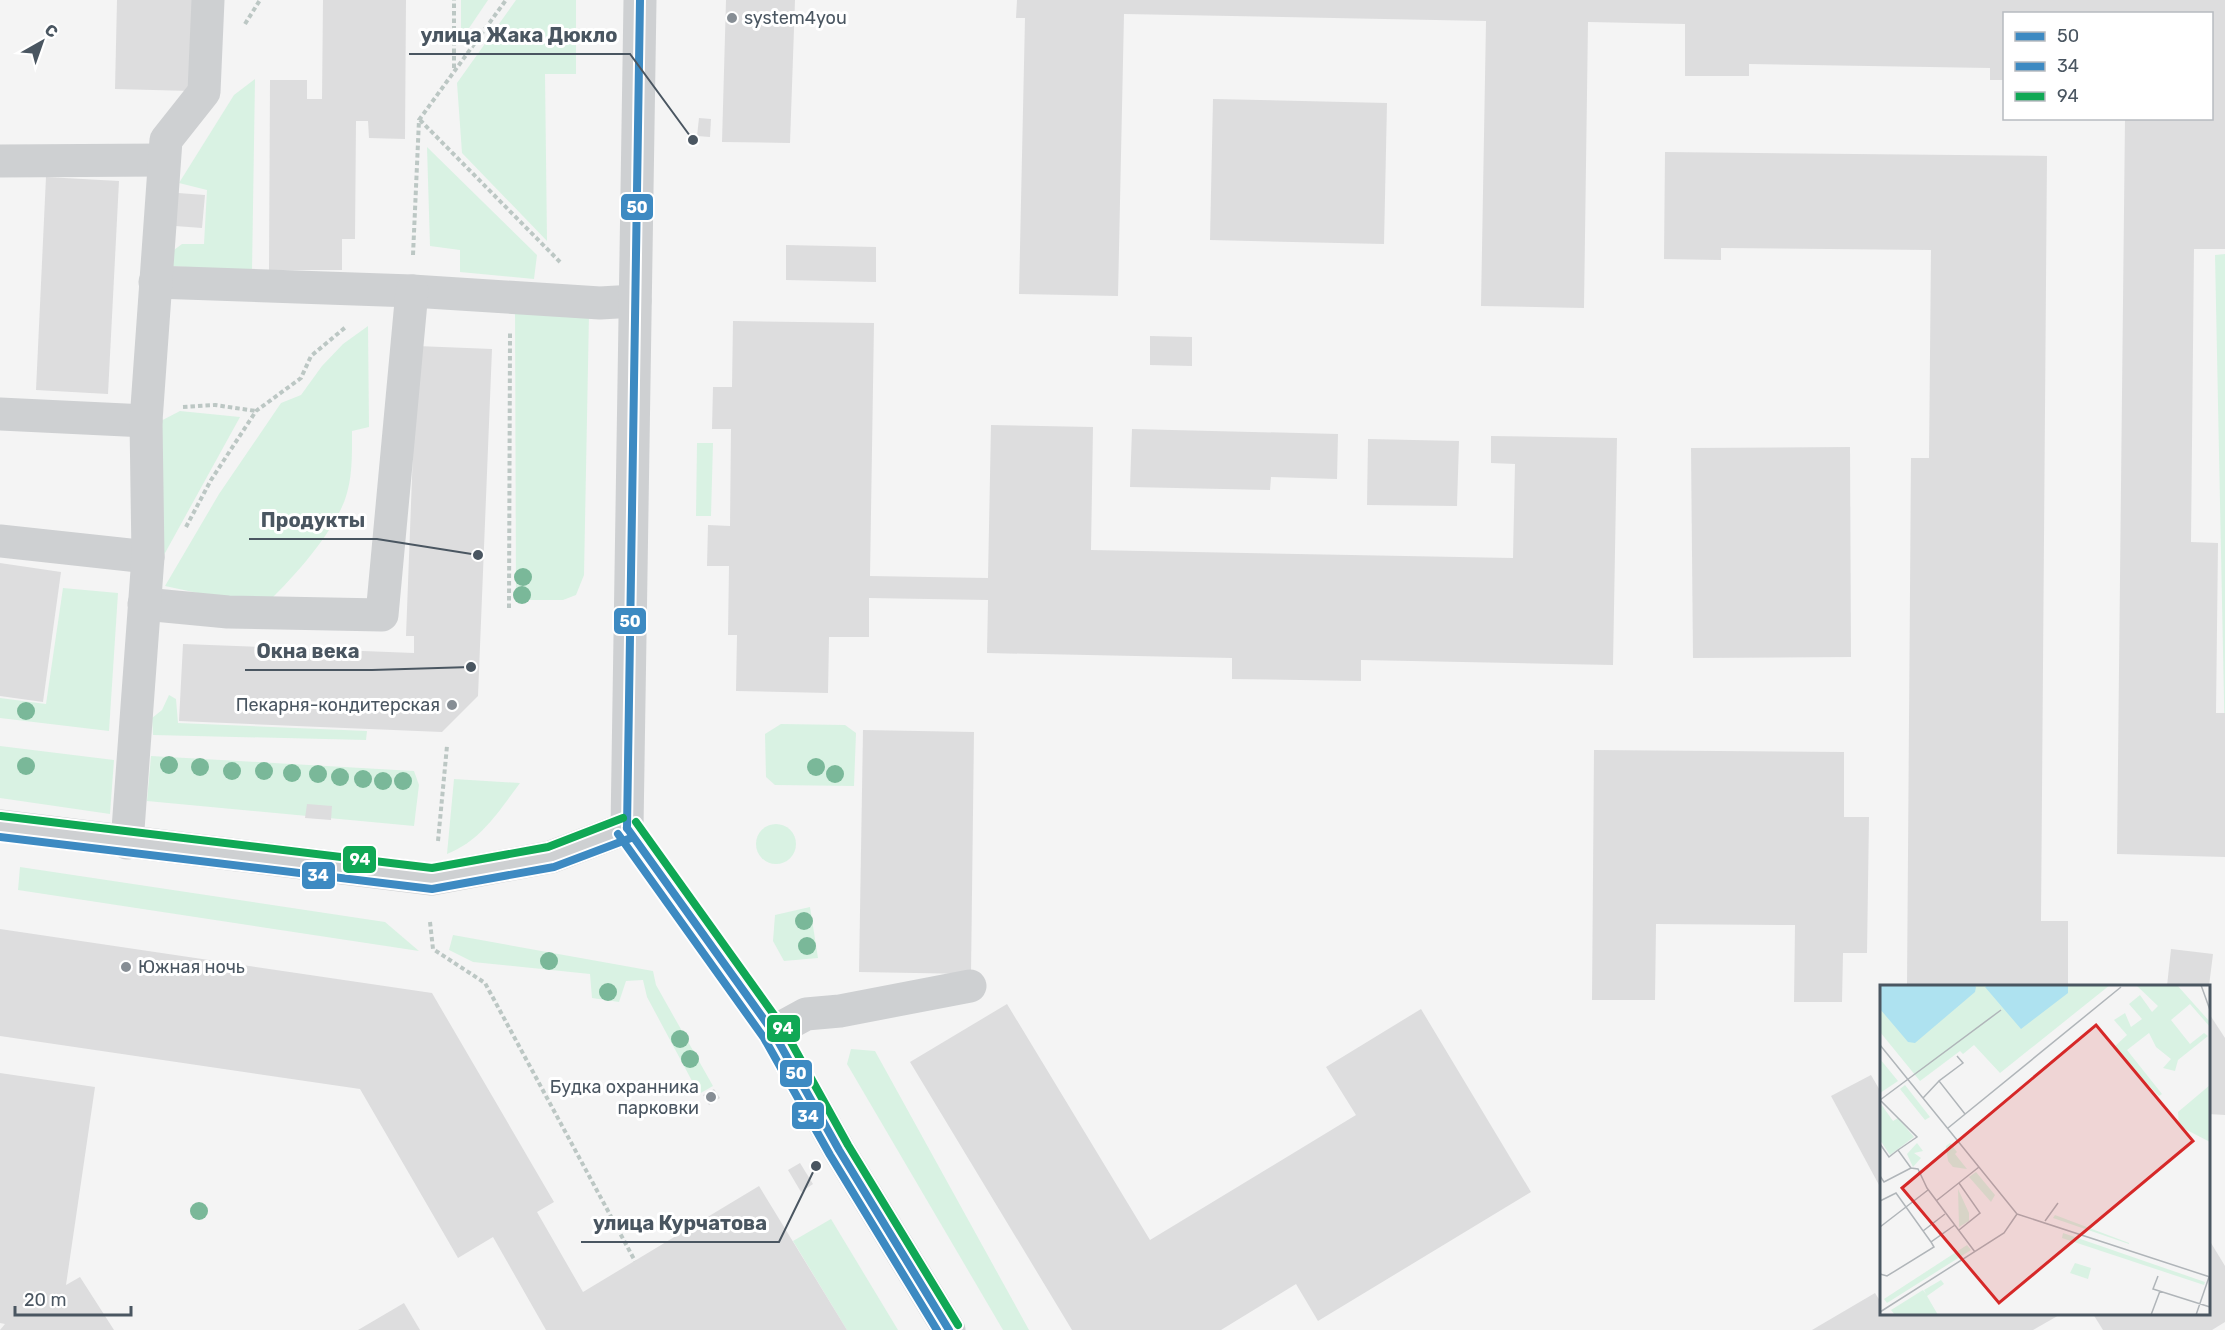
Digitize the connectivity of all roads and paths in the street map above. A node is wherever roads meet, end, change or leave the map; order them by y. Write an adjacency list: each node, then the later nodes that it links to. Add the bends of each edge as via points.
1 (208, 0): 7 (street, via 204,92 166,140)
2 (454, 0): 5 (path)
3 (506, 0): 5 (path)
4 (640, 0): 12 (street)
5 (454, 70): 6 (path)
6 (419, 120): 10 (path); 13 (path)
7 (164, 160): 8 (street); 9 (street)
8 (0, 161)
9 (156, 282): 10 (street); 17 (street)
10 (412, 291): 11 (street); 21 (street, via 382,615 228,612)
11 (510, 297): 13 (street); 22 (path)
12 (635, 301): 13 (street); 25 (street)
13 (600, 303)
14 (354, 319): 15 (path, via 311,356 301,378)
15 (256, 411): 17 (path, via 216,405 175,407); 18 (path)
16 (0, 414): 17 (street)
17 (146, 421): 20 (street)
18 (183, 532)
19 (0, 541): 20 (street)
20 (148, 557): 21 (street)
21 (144, 604): 27 (street)
22 (509, 608)
23 (447, 746): 26 (path)
24 (0, 826): 27 (street)
25 (627, 828): 27 (street, via 551,857 432,879); 30 (street)
26 (438, 841)
27 (127, 843)
28 (430, 922): 31 (path, via 433,949 485,983)
29 (970, 986): 30 (street, via 806,1014)
30 (774, 1032): 32 (street, via 839,1150)
31 (635, 1260)
32 (949, 1330)

